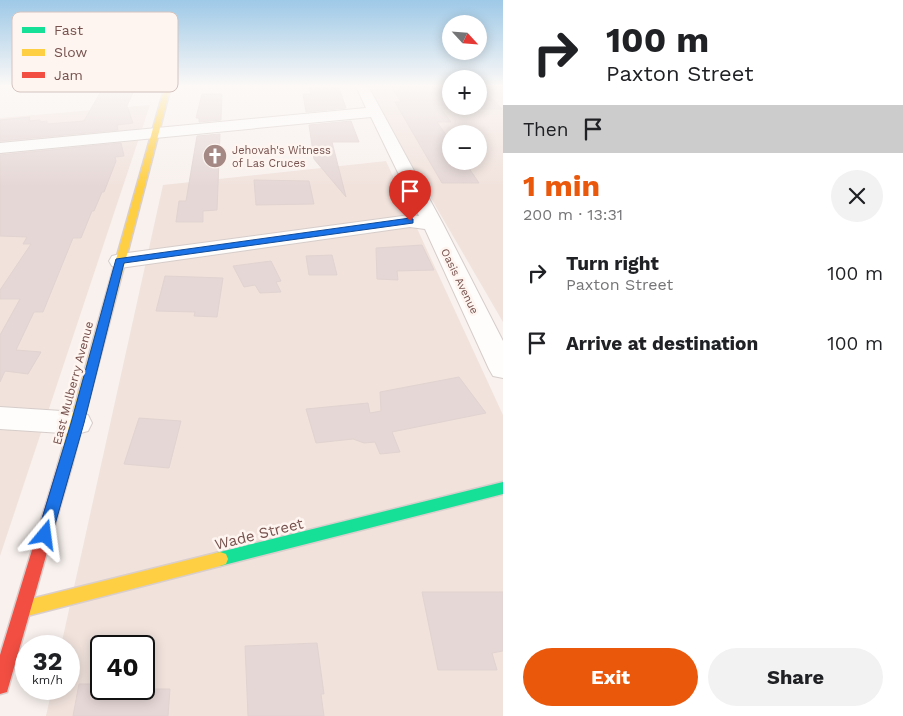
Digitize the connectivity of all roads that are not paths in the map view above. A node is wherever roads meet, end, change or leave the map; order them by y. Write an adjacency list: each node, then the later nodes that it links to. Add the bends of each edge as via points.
1 (160, 119): 4 (street, East Mulberry Avenue)
2 (294, 119): 4 (street)
3 (379, 119): 6 (street, Oasis Avenue)
4 (157, 132): 5 (street); 7 (street, East Mulberry Avenue)
5 (0, 148)
6 (433, 224): 7 (street, via 410,221); 8 (street, Oasis Avenue)
7 (120, 260): 10 (street, East Mulberry Avenue)
8 (503, 369)
9 (0, 418): 10 (street)
10 (77, 423): 12 (street, East Mulberry Avenue)
11 (503, 488): 12 (street, Wade Street)
12 (23, 609): 13 (street, East Mulberry Avenue)
13 (0, 685)

